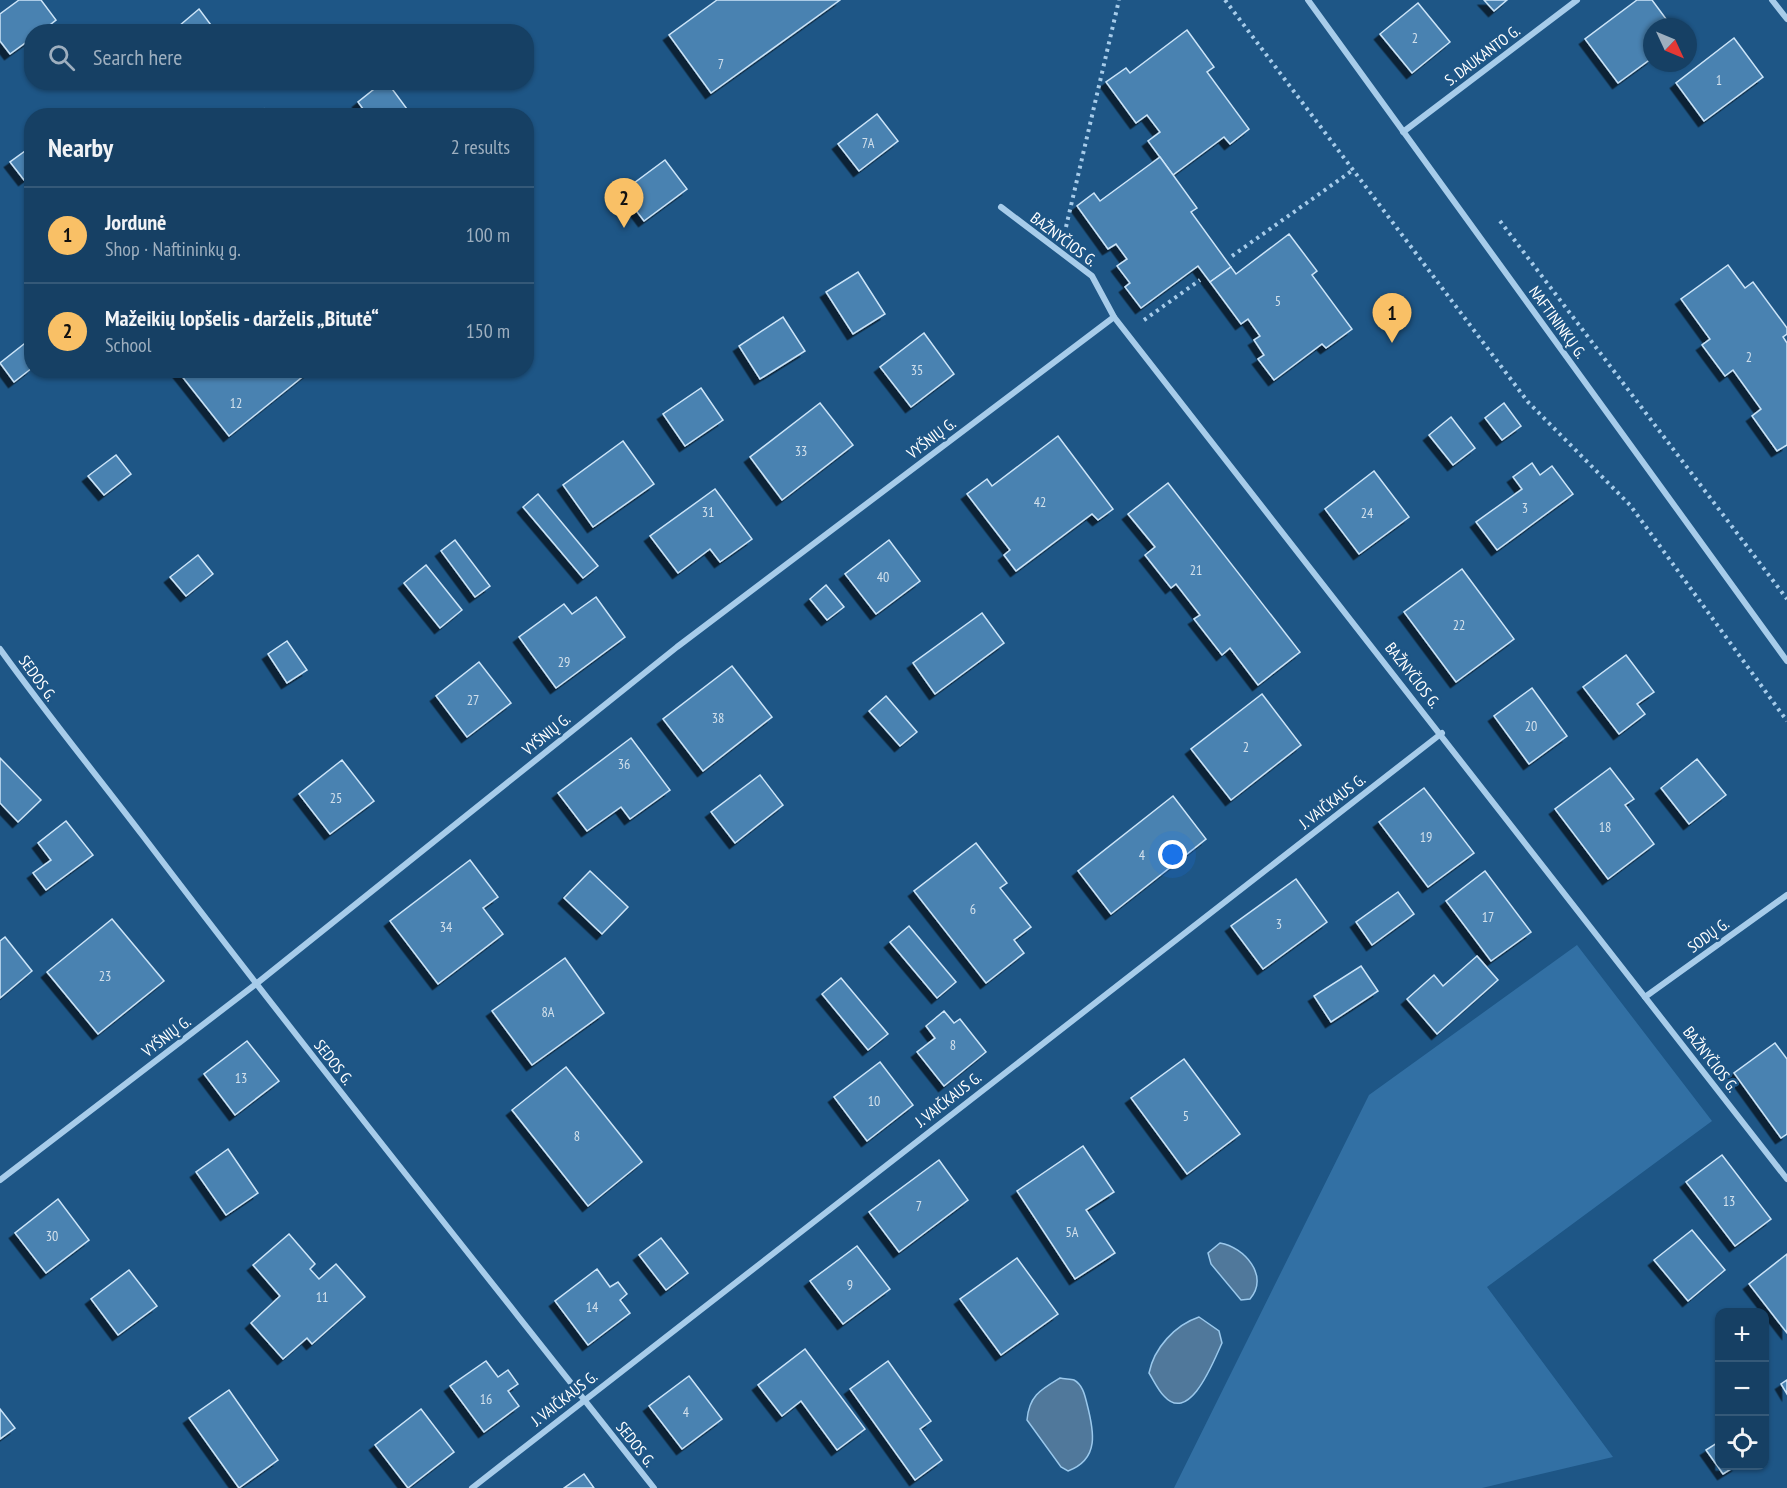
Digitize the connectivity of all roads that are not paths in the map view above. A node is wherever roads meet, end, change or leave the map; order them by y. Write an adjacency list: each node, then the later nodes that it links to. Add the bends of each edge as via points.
1 (1308, 0): 5 (street, NAFTININKŲ G.)
2 (1577, 0): 5 (street, S. DAUKANTO G.)
3 (1772, 0): 4 (street)
4 (1787, 19)
5 (1403, 132): 9 (street, NAFTININKŲ G.)
6 (1002, 207): 7 (street, BAŽNYČIOS G., via 1092,276)
7 (1114, 316): 10 (street, BAŽNYČIOS G.); 12 (street, VYŠNIŲ G., via 676,647)
8 (0, 649): 12 (street, SEDOS G.)
9 (1787, 661)
10 (1442, 733): 13 (street, BAŽNYČIOS G.); 16 (street, J. VAIČKAUS G.)
11 (1787, 895): 13 (street, SODŲ G.)
12 (255, 984): 15 (street, VYŠNIŲ G.); 16 (street, SEDOS G.)
13 (1645, 997): 14 (street, BAŽNYČIOS G.)
14 (1787, 1179)
15 (0, 1180)
16 (584, 1399): 17 (street, J. VAIČKAUS G.); 18 (street, SEDOS G.)
17 (472, 1488)
18 (654, 1488)

